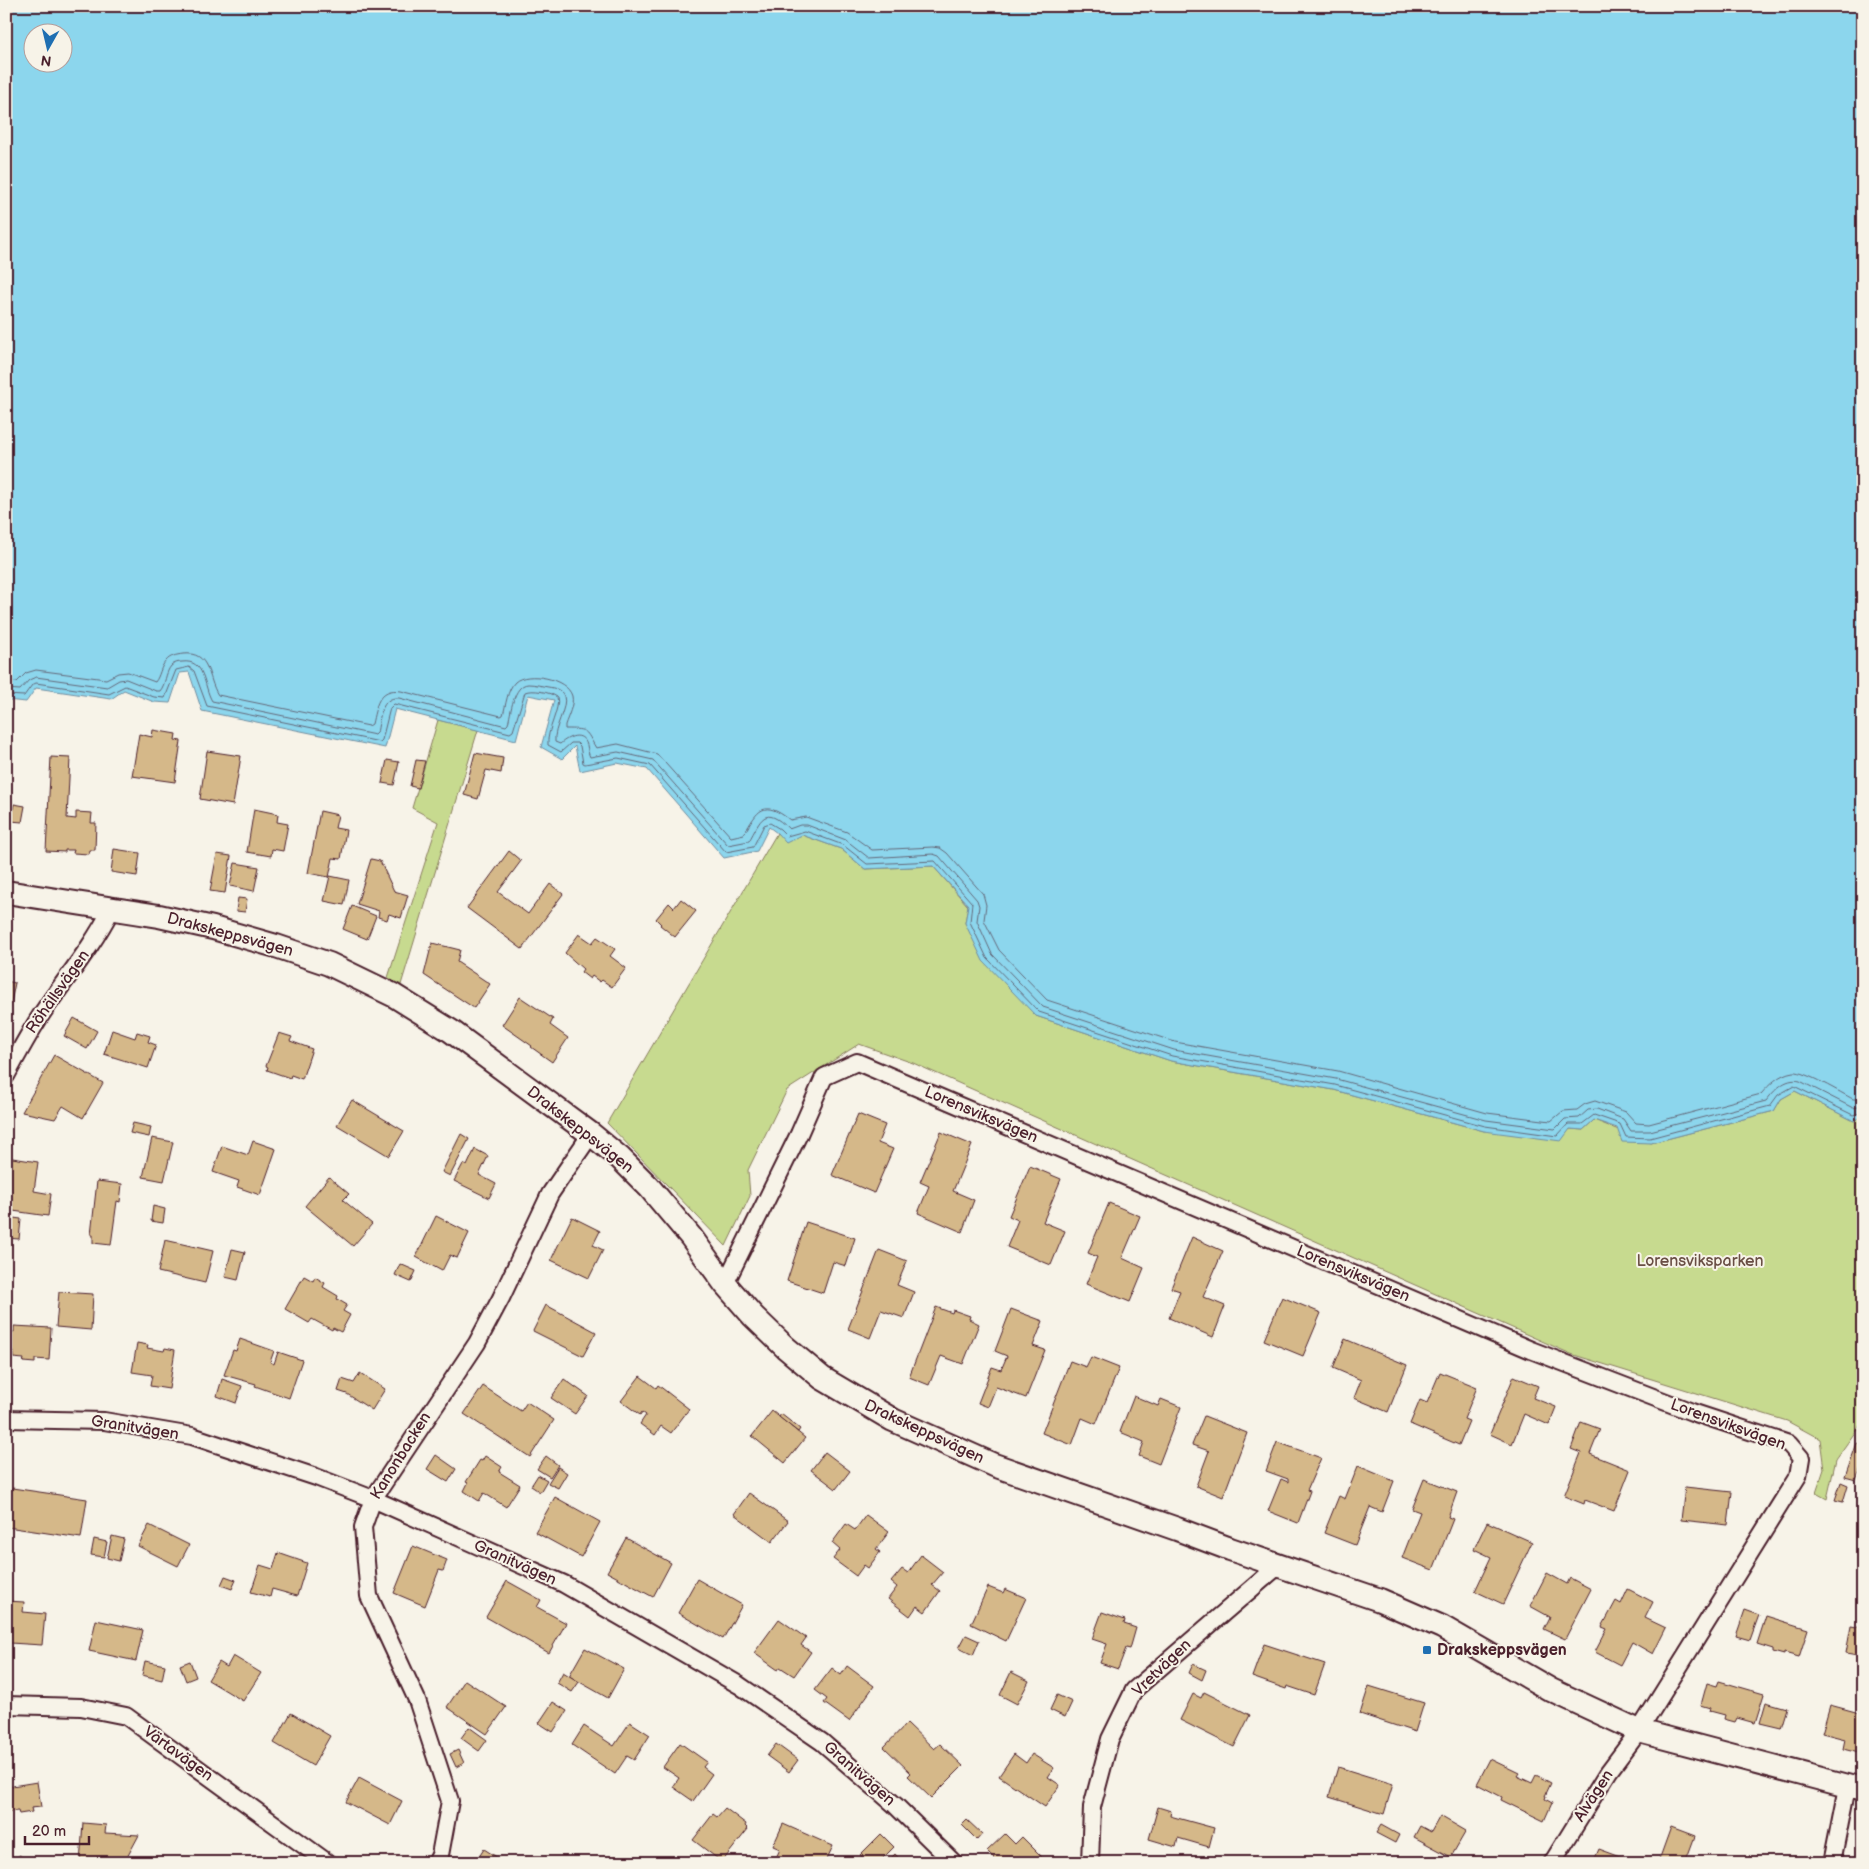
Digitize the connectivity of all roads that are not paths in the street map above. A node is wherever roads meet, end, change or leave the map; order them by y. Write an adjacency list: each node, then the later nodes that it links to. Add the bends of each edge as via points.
1 (6, 892): 2 (street, Drakskeppsvägen)
2 (111, 910): 3 (street, Röhällsvägen, via 75,969 28,1035); 4 (street, Drakskeppsvägen, via 159,916 276,946 364,980 451,1031)
3 (6, 1076)
4 (591, 1134): 5 (street, Drakskeppsvägen, via 649,1187); 7 (street, Kanonbacken, via 550,1194 476,1343)
5 (725, 1284): 8 (street, Drakskeppsvägen, via 753,1316 809,1368 892,1420 994,1465); 10 (street, Lorensviksvägen, via 824,1077 857,1062 1531,1350 1692,1412 1789,1444 1801,1458 1798,1476)
6 (6, 1419): 7 (street, Granitvägen, via 104,1421 192,1436)
7 (373, 1498): 13 (street, Kanonbacken, via 363,1527 370,1596 417,1700 450,1800); 14 (street, Granitvägen, via 564,1584 739,1685 822,1742 896,1805)
8 (1278, 1566): 10 (street, Drakskeppsvägen, via 1374,1598 1442,1627 1551,1690); 15 (street, Vretvägen, via 1134,1690 1110,1739 1092,1807)
9 (6, 1705): 12 (street, Värtavägen, via 81,1707 126,1716)
10 (1640, 1731): 11 (street, Drakskeppsvägen); 16 (street, Alvägen, via 1609,1771)
11 (1855, 1789): 17 (street)
12 (328, 1863)
13 (436, 1863)
14 (954, 1863)
15 (1090, 1863)
16 (1552, 1863)
17 (1832, 1863)

